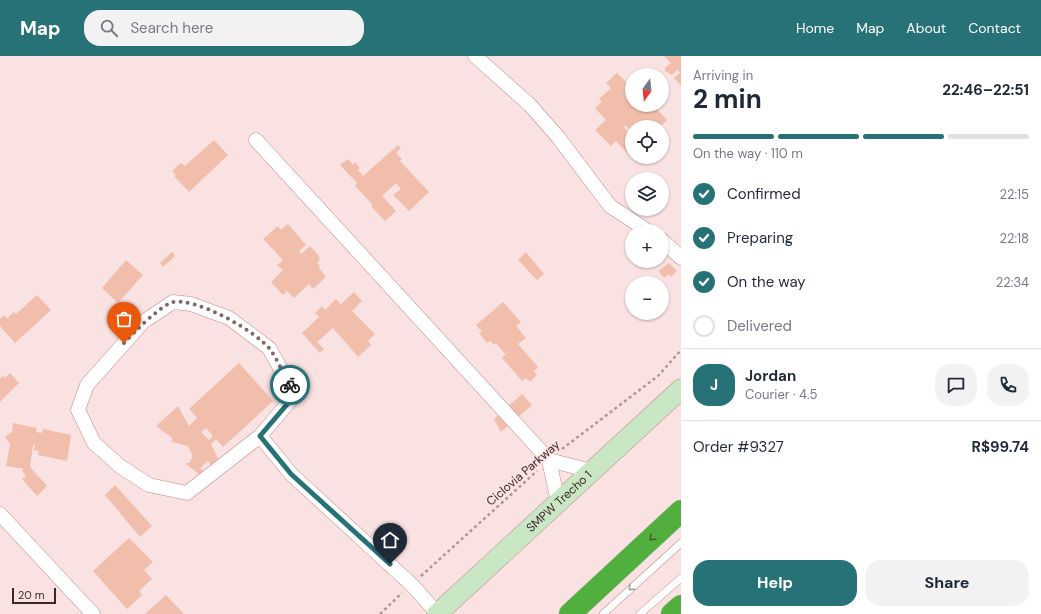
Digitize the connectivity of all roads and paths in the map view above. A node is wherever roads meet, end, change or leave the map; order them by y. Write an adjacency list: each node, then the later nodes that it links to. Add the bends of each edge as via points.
1 (475, 56): 3 (street, via 530,105 558,137 610,206)
2 (256, 140): 9 (street)
3 (637, 224)
4 (669, 247): 5 (street)
5 (681, 258)
6 (681, 350): 9 (path, Ciclovia Parkway, via 658,376)
7 (681, 389): 10 (street, SMPW Trecho 1)
8 (260, 436): 8 (street, via 295,395 269,348 230,318 190,304 173,302 143,322 87,385 78,410 94,443 121,467 149,485 187,493); 16 (street, via 291,474)
9 (549, 460): 10 (street); 11 (street); 16 (path, Ciclovia Parkway)
10 (590, 471): 11 (street, SMPW Trecho 1)
11 (558, 502): 20 (street, SMPW Trecho 1)
12 (681, 511): 21 (highway, one-way to 21)
13 (0, 514): 18 (street)
14 (681, 543): 22 (lane, one-way to 22)
15 (681, 578): 23 (lane)
16 (412, 585): 19 (path, Ciclovia Parkway); 20 (street)
17 (681, 606): 24 (highway)
18 (93, 614)
19 (380, 614)
20 (437, 614)
21 (570, 614)
22 (603, 614)
23 (640, 614)
24 (672, 614)

